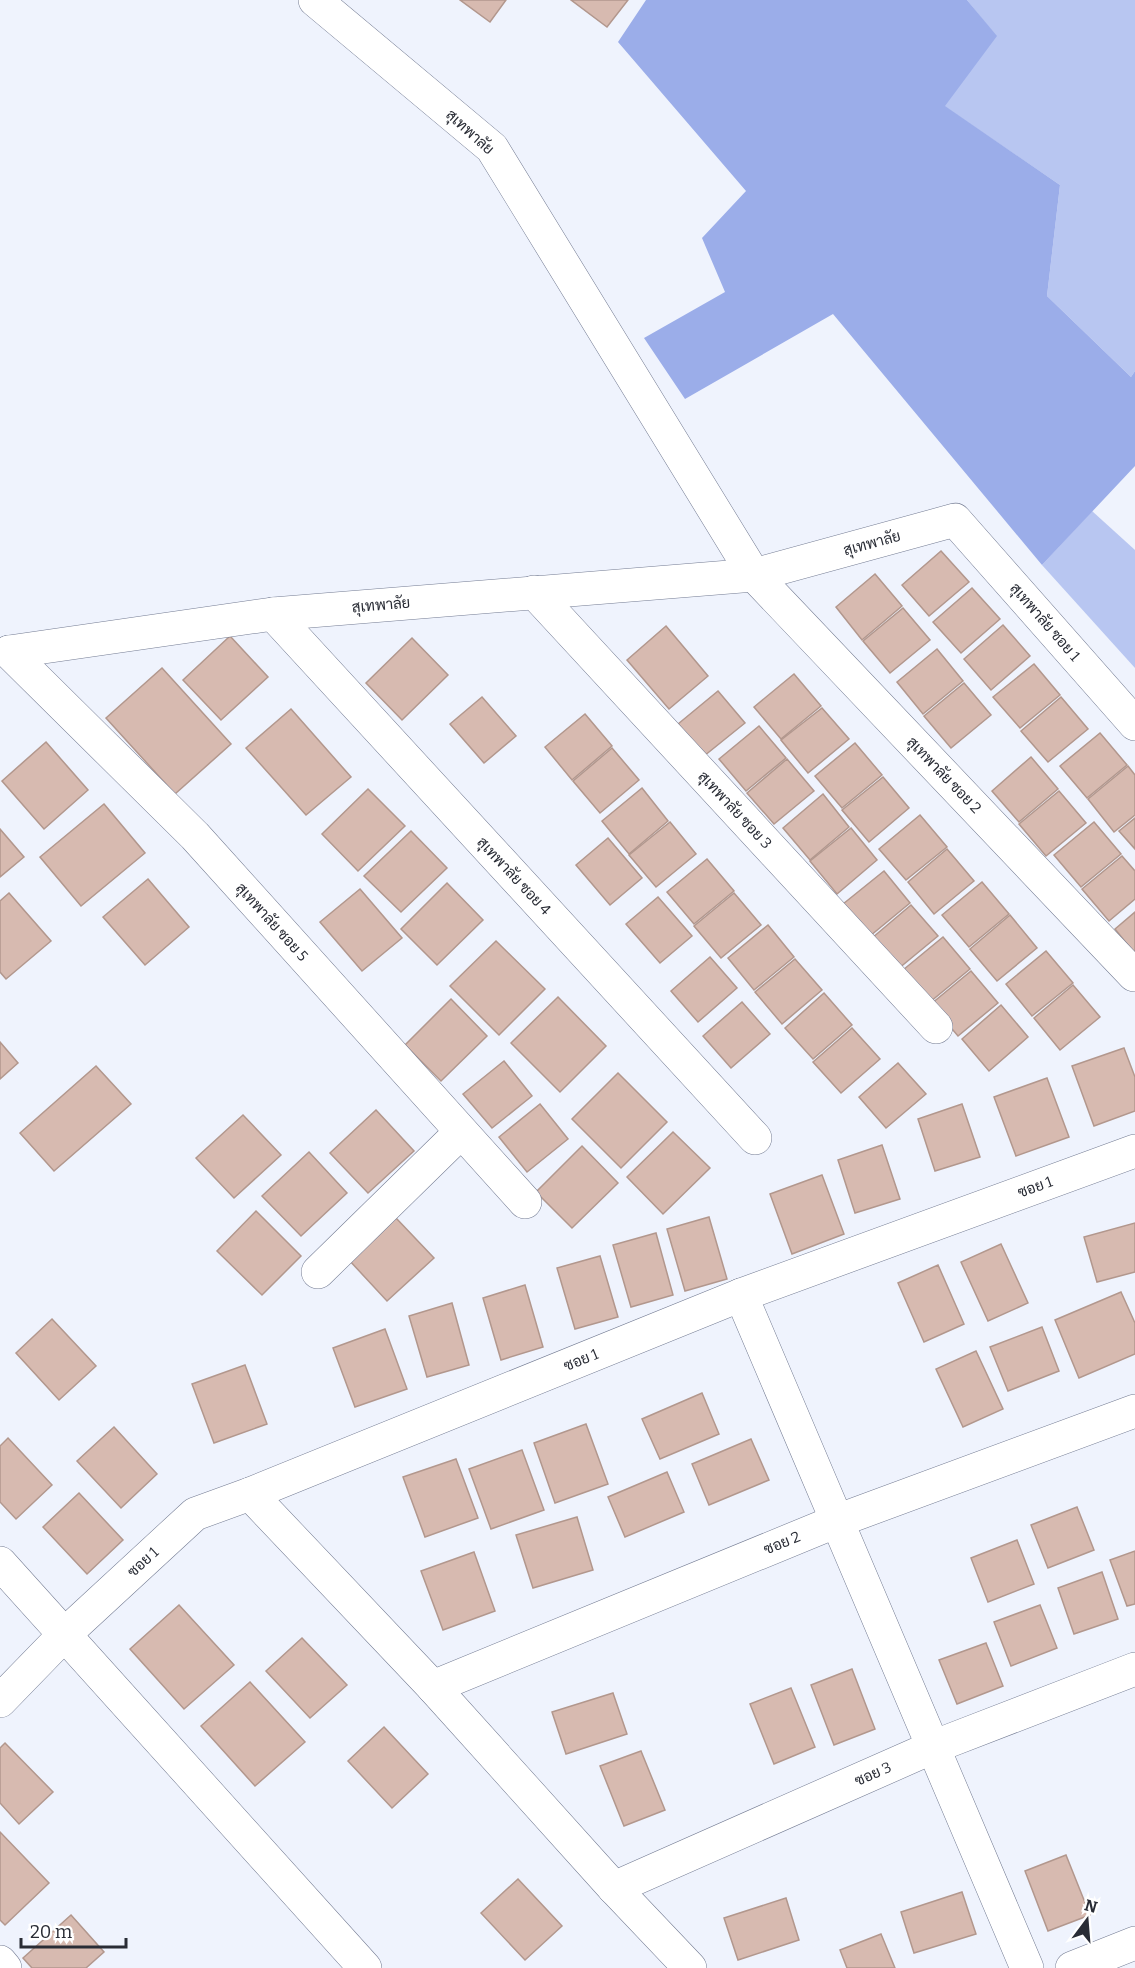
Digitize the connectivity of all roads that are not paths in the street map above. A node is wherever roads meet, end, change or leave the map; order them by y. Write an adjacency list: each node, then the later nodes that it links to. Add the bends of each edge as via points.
1 (315, 0): 3 (street, สุเทพาลัย, via 492,148)
2 (955, 520): 3 (street, สุเทพาลัย); 7 (street, สุเทพาลัย ซอย 1)
3 (754, 575): 4 (street, สุเทพาลัย); 8 (street, สุเทพาลัย ซอย 2)
4 (534, 592): 5 (street, สุเทพาลัย); 9 (street, สุเทพาลัย ซอย 3)
5 (273, 614): 6 (street, สุเทพาลัย); 11 (street, สุเทพาลัย ซอย 4)
6 (9, 652): 10 (street, สุเทพาลัย ซอย 5, via 195,837)
7 (1135, 724)
8 (1134, 975)
9 (936, 1027)
10 (460, 1132): 13 (street, สุเทพาลัย ซอย 5); 14 (street)
11 (755, 1138)
12 (1135, 1151): 15 (street, ซอย 1)
13 (525, 1202)
14 (318, 1272)
15 (741, 1295): 17 (street, ซอย 1); 18 (street)
16 (1135, 1411): 18 (street, ซอย 2)
17 (250, 1494): 20 (street, ซอย 1, via 195,1514); 22 (street)
18 (837, 1521): 22 (street, ซอย 2); 24 (street)
19 (0, 1563): 20 (street)
20 (65, 1634): 23 (street, ซอย 1); 29 (street)
21 (1135, 1669): 24 (street, ซอย 3)
22 (433, 1687): 25 (street)
23 (0, 1701)
24 (933, 1747): 25 (street, ซอย 3); 31 (street)
25 (614, 1888): 30 (street)
26 (1135, 1943): 32 (street)
27 (0, 1962): 28 (street)
28 (5, 1968)
29 (365, 1968)
30 (690, 1968)
31 (1027, 1968)
32 (1072, 1968)

